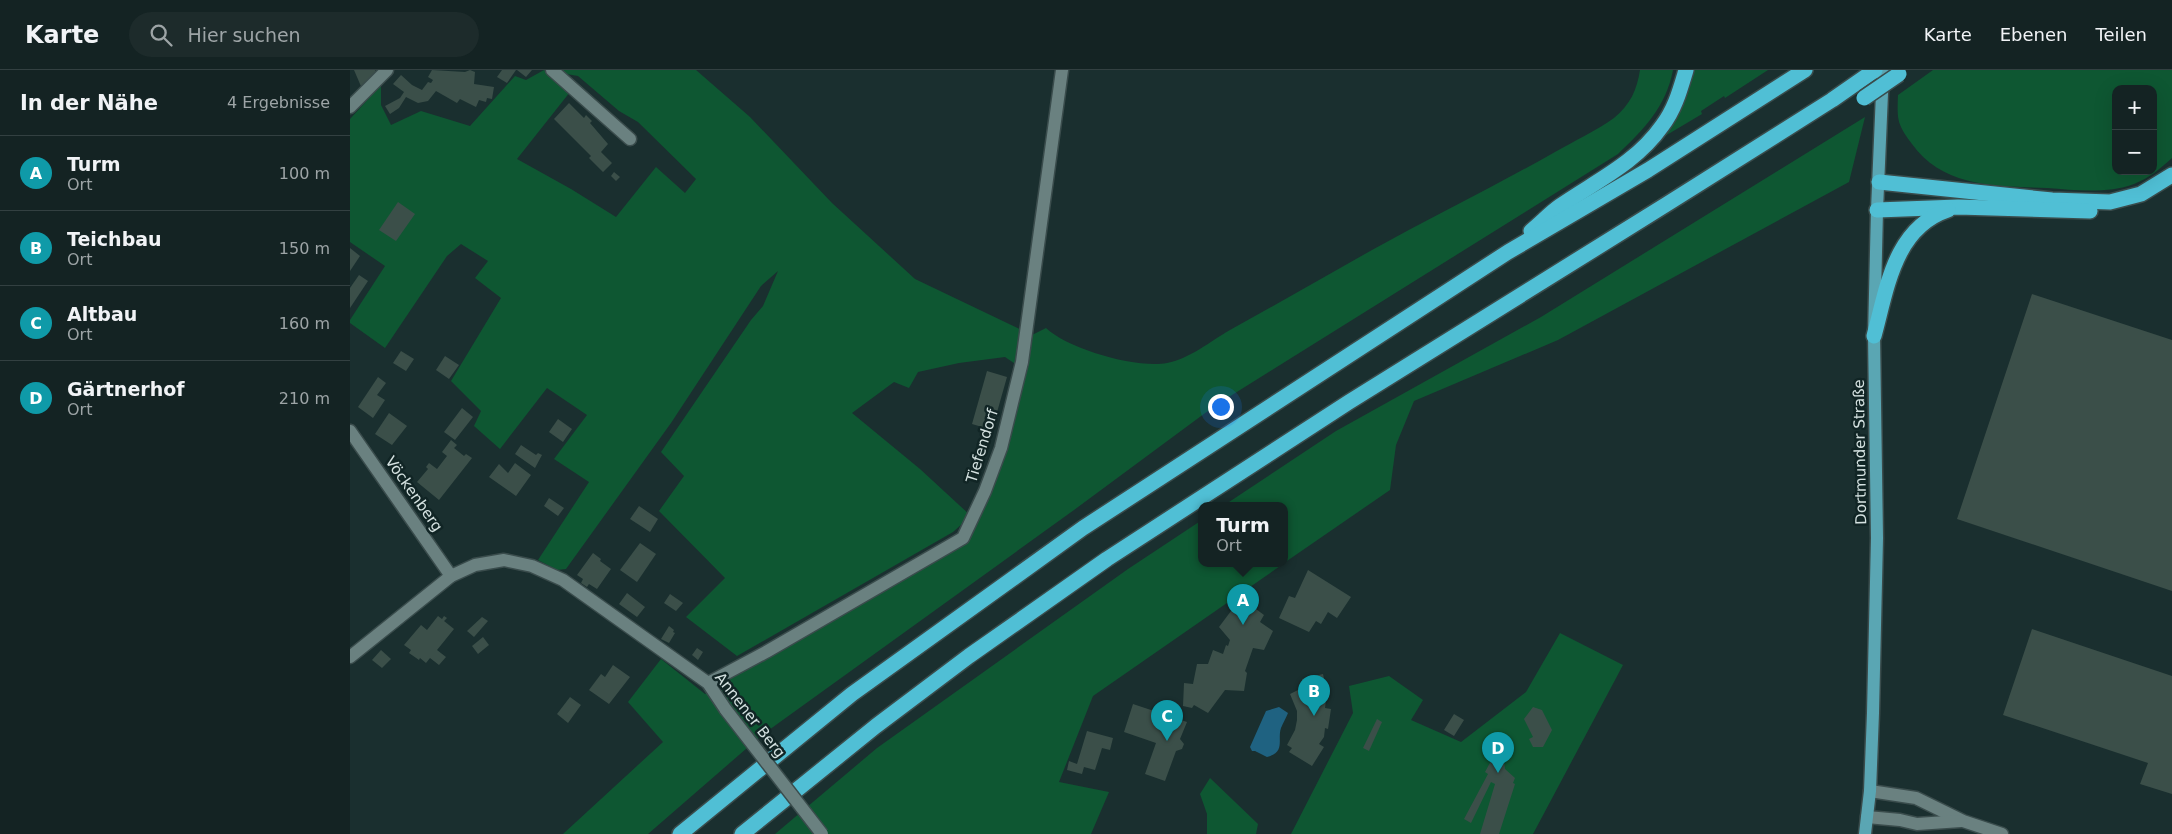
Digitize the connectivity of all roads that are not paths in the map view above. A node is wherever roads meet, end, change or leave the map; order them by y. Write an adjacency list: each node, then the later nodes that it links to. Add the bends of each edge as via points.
1 (387, 70): 10 (street)
2 (552, 70): 11 (street)
3 (1062, 70): 22 (street, Tiefendorf, via 1022,362 1001,448 963,538)
4 (1686, 70): 17 (highway, via 1663,126 1644,147 1625,165 1558,207)
5 (1805, 70): 17 (highway, via 1648,170)
6 (1883, 70): 13 (main road, Dortmunder Straße)
7 (1903, 72): 9 (highway, bridge, via 1864,98)
8 (1870, 74): 9 (highway)
9 (1832, 100): 27 (highway, via 1357,397 1107,559 876,726)
10 (350, 107)
11 (630, 139)
12 (2172, 175): 13 (highway, via 2141,194 2110,202 2052,200)
13 (1878, 182): 16 (main road, Dortmunder Straße)
14 (2172, 187): 15 (highway, via 2132,207 2108,212)
15 (1958, 207): 16 (highway); 18 (highway, via 1929,218 1901,248)
16 (1877, 210): 18 (main road, Dortmunder Straße)
17 (1508, 252): 26 (highway, via 1083,528 852,694)
18 (1874, 336): 23 (main road, Dortmunder Straße, via 1877,538)
19 (350, 431): 20 (street, Vöckenberg)
20 (451, 576): 21 (street); 22 (street, Annener Berg, via 475,565 504,560 532,566 563,580)
21 (350, 656)
22 (708, 682): 28 (street, Annener Berg, bridge)
23 (1870, 791): 24 (main road, Dortmunder Straße); 25 (street, via 1916,798)
24 (1867, 817): 25 (street, via 1917,824); 29 (main road, Dortmunder Straße)
25 (1963, 821): 30 (street)
26 (680, 834)
27 (742, 834)
28 (822, 834)
29 (1865, 834)
30 (2002, 834)

